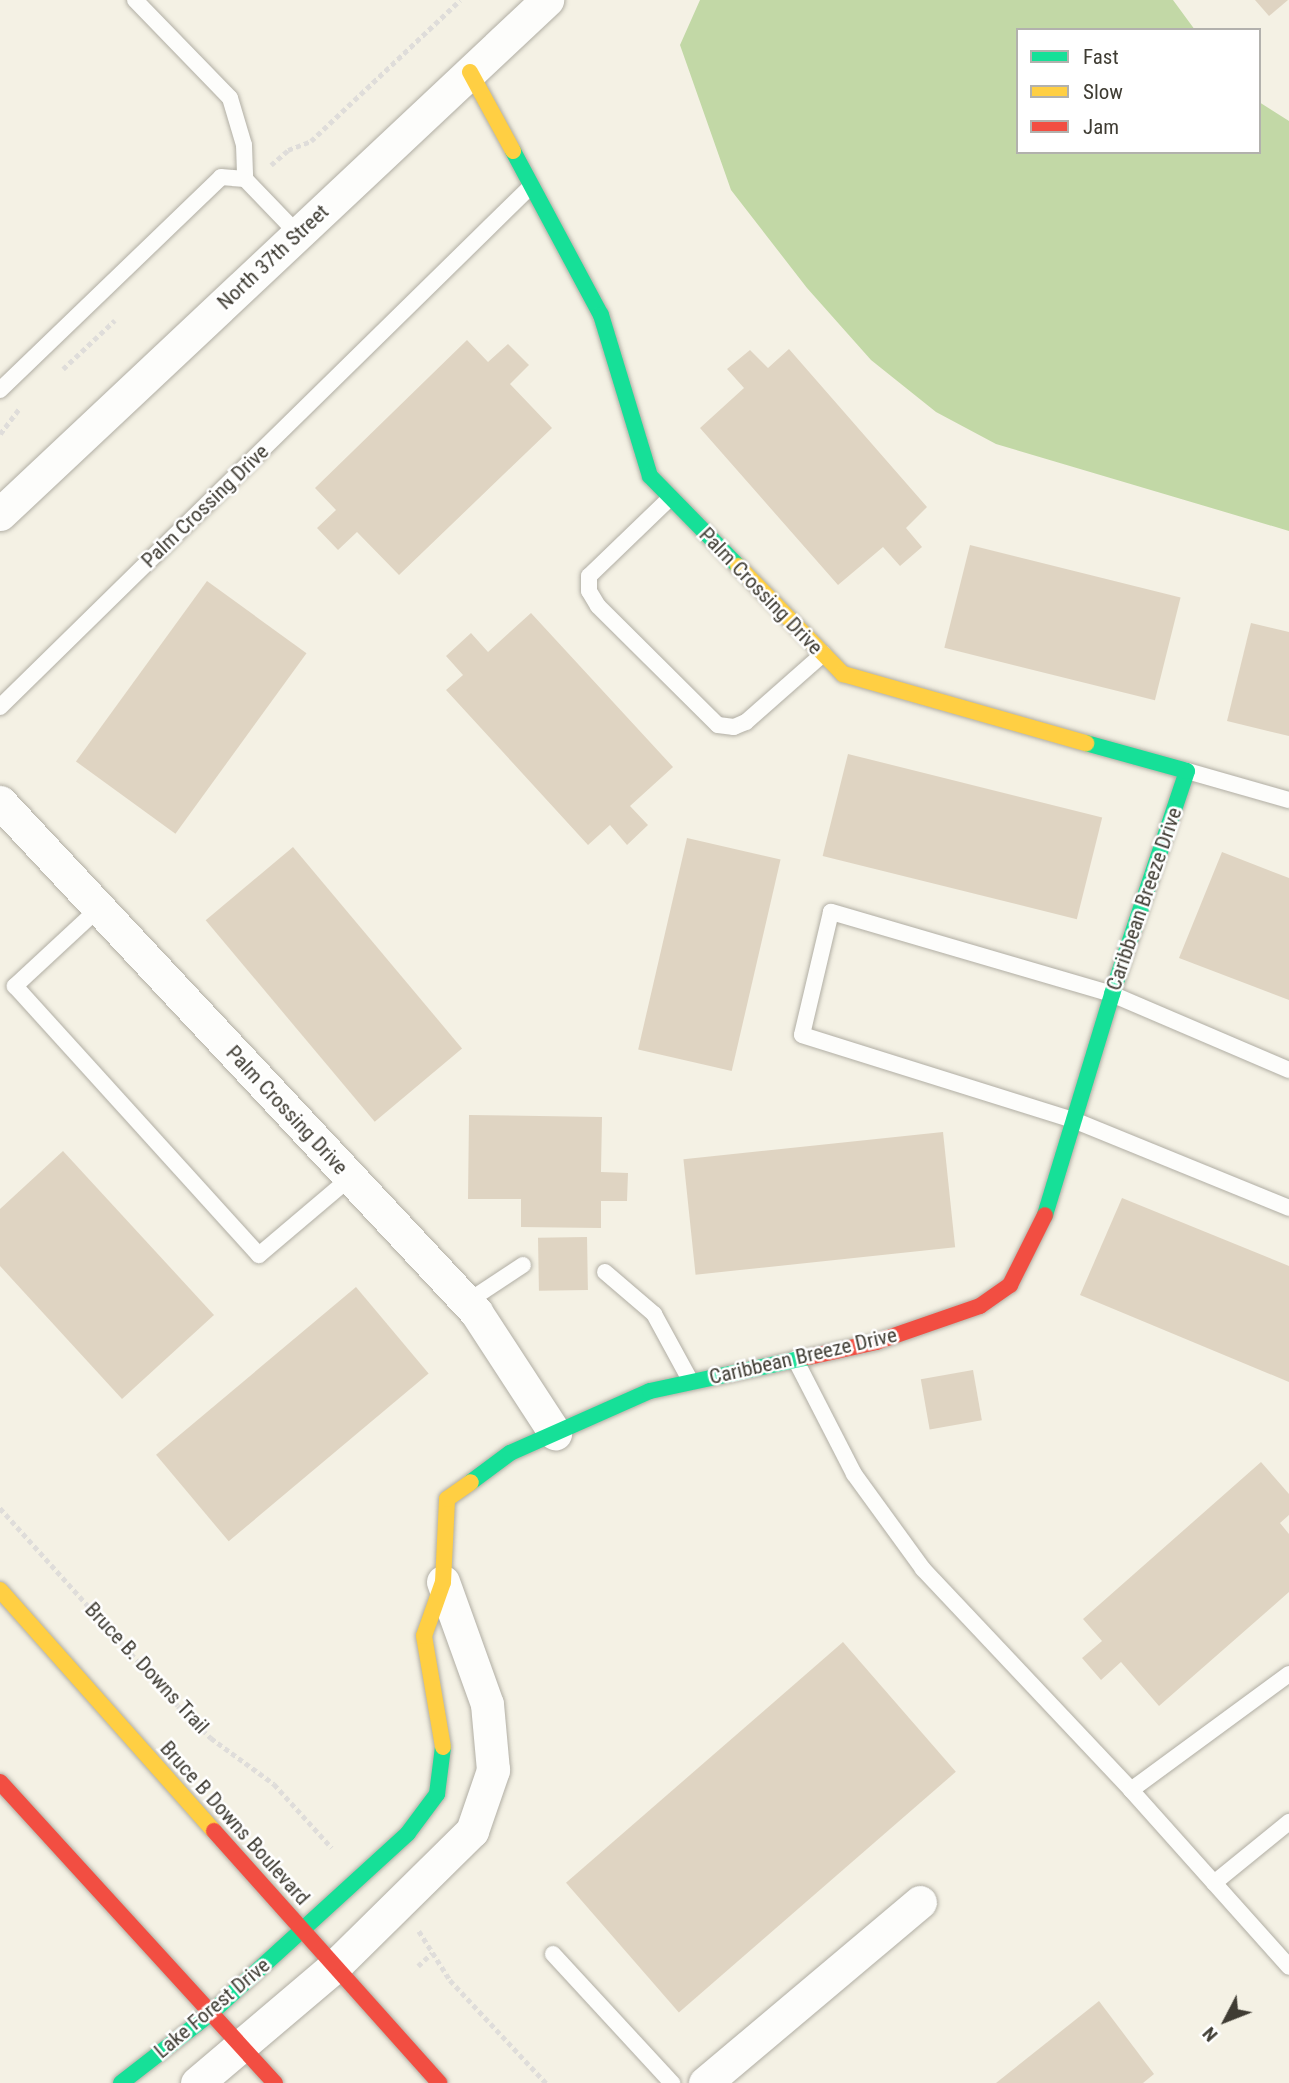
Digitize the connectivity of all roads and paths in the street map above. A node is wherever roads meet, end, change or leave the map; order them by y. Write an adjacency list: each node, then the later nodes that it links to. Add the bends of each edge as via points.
1 (135, 0): 6 (lane, via 230,98 244,145)
2 (460, 0): 5 (path, via 311,141 288,149)
3 (547, 0): 4 (street, North 37th Street)
4 (470, 72): 7 (street, Palm Crossing Drive); 8 (street, North 37th Street)
5 (265, 170)
6 (246, 179): 8 (lane); 9 (lane, via 222,177)
7 (529, 188): 10 (street, Palm Crossing Drive, via 601,316 650,476); 13 (lane, Palm Crossing Drive)
8 (298, 234): 11 (street, North 37th Street)
9 (0, 390)
10 (670, 498): 12 (street, Palm Crossing Drive); 12 (lane, via 589,576 589,591 598,606 718,725 734,727 747,722)
11 (0, 514)
12 (823, 654): 14 (street, Palm Crossing Drive, via 843,674)
13 (0, 707)
14 (1188, 771): 15 (lane); 18 (street, Caribbean Breeze Drive)
15 (1289, 800)
16 (0, 802): 17 (street, Palm Crossing Drive)
17 (99, 908): 21 (street, Palm Crossing Drive); 21 (lane, via 15,986 259,1255)
18 (1112, 993): 19 (lane); 20 (street, Caribbean Breeze Drive); 20 (lane, via 831,912 802,1035)
19 (1289, 1070)
20 (1076, 1121): 22 (lane); 26 (street, Caribbean Breeze Drive, via 1041,1229 1010,1285 980,1306 876,1342)
21 (351, 1178): 25 (street, Palm Crossing Drive)
22 (1289, 1208)
23 (523, 1265): 25 (lane)
24 (605, 1272): 27 (lane, via 654,1314)
25 (467, 1302): 28 (street, Palm Crossing Drive)
26 (795, 1359): 27 (street, Caribbean Breeze Drive); 34 (lane, via 854,1474 923,1569)
27 (691, 1382): 28 (street, Caribbean Breeze Drive, via 650,1391)
28 (555, 1433): 30 (street, Caribbean Breeze Drive, via 510,1452 447,1499)
29 (0, 1508): 36 (path, Bruce B. Downs Trail, via 178,1706 211,1738 274,1784)
30 (443, 1582): 40 (street, Caribbean Breeze Drive, via 424,1636 444,1738 437,1794 408,1833); 44 (street, Caribbean Breeze Drive, via 488,1704 493,1770 472,1830)
31 (0, 1590): 40 (street, Bruce B Downs Boulevard)
32 (1289, 1674): 34 (lane)
33 (0, 1782): 46 (street)
34 (1131, 1790): 37 (lane)
35 (1289, 1822): 37 (lane)
36 (332, 1848)
37 (1214, 1883): 45 (lane)
38 (920, 1902): 54 (street)
39 (413, 1922): 41 (path)
40 (303, 1931): 44 (street, Bruce B Downs Boulevard); 46 (street, Lake Forest Drive)
41 (432, 1953): 43 (path); 52 (path, via 450,1980)
42 (553, 1954): 53 (lane)
43 (418, 1966)
44 (334, 1967): 47 (street); 51 (street, Bruce B Downs Boulevard)
45 (1289, 1968)
46 (210, 2014): 47 (street); 48 (street, Lake Forest Drive)
47 (243, 2048): 49 (street); 50 (street)
48 (121, 2083)
49 (197, 2083)
50 (275, 2083)
51 (439, 2083)
52 (546, 2083)
53 (671, 2083)
54 (705, 2083)

